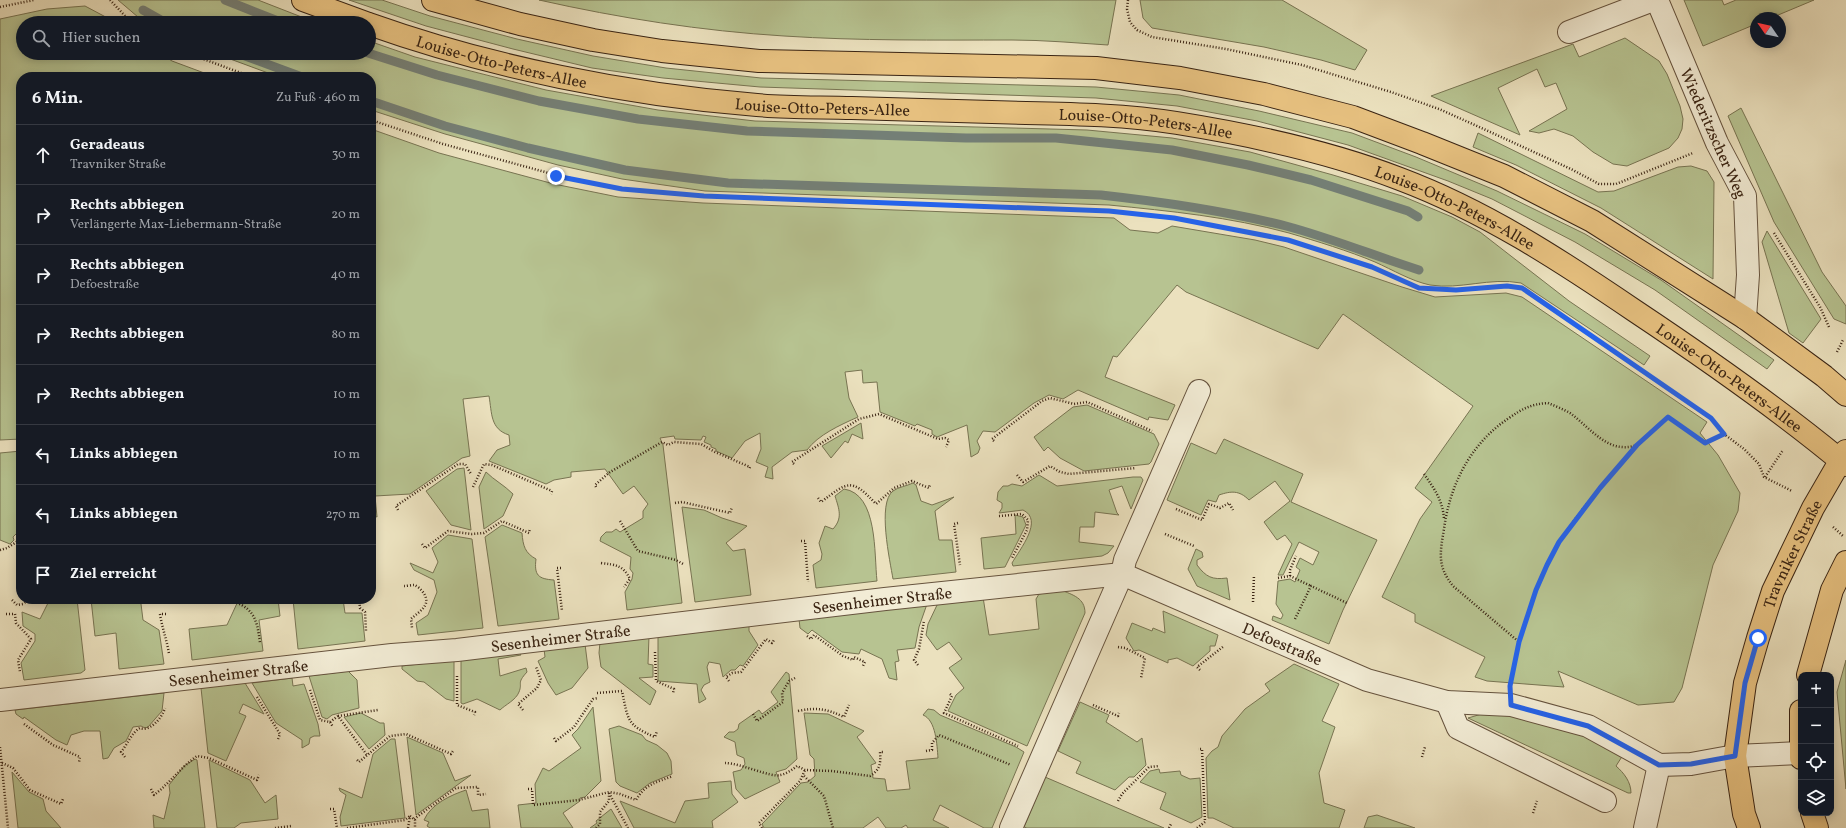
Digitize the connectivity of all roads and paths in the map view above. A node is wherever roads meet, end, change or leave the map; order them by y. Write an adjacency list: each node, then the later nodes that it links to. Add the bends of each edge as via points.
1 (34, 0): 8 (path)
2 (110, 0): 9 (path)
3 (303, 0): 10 (main road)
4 (433, 0): 18 (main road, via 520,24 593,40 662,51 759,61 1096,68 1180,78 1264,94 1353,117 1504,176 1592,221)
5 (1128, 0): 16 (path, via 1130,22 1137,30 1152,37 1302,64 1391,92 1439,109 1599,184 1616,184)
6 (1653, 0): 12 (street)
7 (1657, 0): 16 (street, Wiederitzscher Weg)
8 (0, 7)
9 (125, 16)
10 (347, 16)
11 (376, 26): 27 (main road, Louise-Otto-Peters-Allee, via 420,42 510,66 662,95 758,105 1093,114 1174,122 1343,158 1404,180 1484,216 1568,266 1686,345)
12 (1569, 32)
13 (207, 60): 14 (path)
14 (239, 72)
15 (376, 122): 23 (path, via 443,144 556,176 622,189 704,196 1109,211 1174,218 1288,240 1372,267 1419,288 1522,288 1711,418)
16 (1717, 143): 18 (street, Wiederitzscher Weg, via 1745,196 1748,275)
17 (1771, 227): 19 (path, via 1820,306)
18 (1745, 318): 21 (main road, via 1824,376)
19 (1829, 327)
20 (1199, 391): 40 (street)
21 (1846, 396)
22 (1156, 432): 24 (path, via 1087,402 1074,404 1050,398 1042,401 992,439)
23 (1724, 434): 25 (path, via 1705,443 1668,417); 34 (path, via 1759,464)
24 (994, 441)
25 (1637, 445): 47 (path, via 1619,448 1606,443 1570,413 1548,403 1524,408 1498,424 1471,454 1450,496); 88 (path, via 1559,542 1536,590)
26 (946, 447): 28 (path, via 949,440 945,438 938,440 879,414 859,419 792,462)
27 (1844, 459): 132 (main road, Travniker Straße, via 1813,508 1773,591 1745,683)
28 (794, 464)
29 (1137, 468): 33 (path, via 1070,474 1050,466 1023,482)
30 (749, 470): 37 (path, via 750,467 701,444 662,442 610,472 594,485)
31 (471, 474): 43 (path, via 465,464 458,464 396,506)
32 (1424, 474): 47 (path, via 1438,496)
33 (1018, 475)
34 (1764, 477)
35 (930, 485): 39 (path, via 929,488 912,481 894,488 876,504 859,488 848,484 821,502)
36 (473, 486): 38 (path, via 484,464 492,465 552,491)
37 (596, 487)
38 (551, 494)
39 (818, 498)
40 (1152, 499): 44 (path, via 1202,520 1209,504 1220,508 1229,503); 61 (street, via 1125,560)
41 (675, 503): 42 (path, via 682,502 730,513)
42 (732, 507)
43 (398, 510)
44 (1233, 510)
45 (999, 516): 57 (path, via 1022,514 1028,520 1027,530)
46 (620, 521): 58 (path, via 638,551 676,560)
47 (1445, 521): 88 (path, via 1441,550 1441,567 1444,575 1453,586)
48 (958, 523): 60 (path, via 954,524)
49 (530, 530): 52 (path, via 528,533 502,521 484,534 448,531 425,548)
50 (801, 541): 68 (path, via 806,541)
51 (16, 542): 53 (path)
52 (422, 544)
53 (0, 550)
54 (1296, 556): 63 (path)
55 (1846, 562): 96 (main road, via 1832,590)
56 (601, 563): 67 (path, via 617,565 626,570 630,579)
57 (1009, 563)
58 (682, 564)
59 (561, 568): 78 (path, via 557,568)
60 (961, 572)
61 (1122, 574): 69 (street, Sesenheimer Straße); 81 (street, Defoestraße); 85 (street)
62 (1254, 575): 75 (path)
63 (1290, 576): 64 (path); 66 (path)
64 (1278, 578)
65 (404, 586): 82 (path, via 414,585 426,598 423,608 411,619)
66 (1311, 586): 71 (path); 79 (path, via 1298,615)
67 (624, 587)
68 (809, 589)
69 (930, 594): 80 (street, Sesenheimer Straße); 92 (path, via 932,603 923,624 919,649 914,660)
70 (12, 600): 72 (path)
71 (1347, 603)
72 (16, 604)
73 (240, 604): 89 (path, via 258,622)
74 (360, 604): 83 (path, via 365,612)
75 (1254, 606)
76 (6, 614): 98 (path, via 15,614 16,623 31,639 18,660)
77 (166, 614): 91 (path, via 160,614)
78 (563, 619)
79 (1292, 621)
80 (654, 626): 87 (street, Sesenheimer Straße); 104 (path, via 656,681 674,689)
81 (1244, 627): 95 (path, via 1236,642 1226,645 1197,667); 108 (street, Defoestraße, via 1367,680)
82 (412, 630)
83 (367, 634)
84 (805, 635): 93 (path, via 811,638 814,635 842,656 853,660 854,657 865,662)
85 (1094, 637): 100 (path, via 1146,658); 172 (street)
86 (775, 638): 102 (path, via 772,643 766,639 741,672 726,677)
87 (539, 639): 90 (street, Sesenheimer Straße); 112 (path, via 540,652 534,659 541,680 537,688 518,704)
88 (1519, 642): 110 (path, via 1510,686)
89 (260, 644)
90 (457, 650): 94 (street, Sesenheimer Straße, via 392,655); 115 (path, via 457,705 475,712)
91 (169, 657)
92 (918, 665)
93 (863, 666)
94 (304, 667): 97 (street, Sesenheimer Straße); 117 (path, via 320,720)
95 (1200, 670)
96 (1809, 672)
97 (244, 673): 101 (street, Sesenheimer Straße); 121 (path, via 280,734)
98 (20, 674)
99 (794, 678): 114 (path, via 789,681 782,693 783,702 757,721)
100 (1141, 678)
101 (165, 682): 107 (street, Sesenheimer Straße); 133 (path, via 165,711 149,729 136,730 121,752)
102 (729, 682)
103 (597, 693): 120 (path, via 622,690 628,720 639,731 655,737)
104 (673, 693)
105 (950, 694): 123 (path, via 952,696 944,713)
106 (598, 698): 122 (path, via 593,699 574,727 556,741)
107 (0, 700)
108 (1447, 702): 110 (street, Defoestraße); 154 (street, via 1458,728)
109 (849, 705): 113 (path, via 844,717 828,710 813,708)
110 (1511, 705): 139 (street, Defoestraße, via 1588,726)
111 (378, 710): 116 (path)
112 (522, 710)
113 (798, 711)
114 (753, 714)
115 (474, 715)
116 (338, 716): 117 (path); 130 (path)
117 (330, 722): 119 (path)
118 (22, 723): 136 (path, via 53,745 80,757)
119 (334, 727)
120 (657, 731)
121 (278, 738)
122 (554, 738)
123 (1019, 746)
124 (0, 747): 137 (path)
125 (1426, 747): 134 (path)
126 (1198, 749): 174 (path, via 1202,749 1205,822)
127 (453, 751): 130 (path, via 451,754 406,734 390,736)
128 (926, 751): 141 (path, via 932,750 932,743 939,735)
129 (884, 752): 142 (path, via 880,752 881,763 877,772 870,776)
130 (367, 755): 135 (path, via 359,762)
131 (1798, 755): 132 (street)
132 (1735, 756): 139 (street, via 1691,764); 176 (main road, Travniker Straße, via 1744,814)
133 (125, 757)
134 (1422, 757)
135 (357, 760)
136 (79, 762)
137 (2, 763): 146 (path); 151 (path, via 13,768 30,790 61,804)
138 (725, 763): 142 (path, via 736,763 779,776 796,766)
139 (1659, 765): 175 (street)
140 (1159, 766): 152 (path, via 1149,767)
141 (1018, 768)
142 (805, 770): 145 (path)
143 (258, 775): 147 (path, via 257,780 209,758 197,756 154,795)
144 (673, 776): 149 (path, via 641,791 636,800)
145 (804, 776): 170 (path, via 759,823); 171 (path, via 824,796)
146 (2, 783): 162 (path)
147 (150, 789)
148 (528, 789): 149 (path, via 532,789 533,805 579,800)
149 (609, 792): 168 (path, via 609,801 600,812 600,824); 169 (path)
150 (486, 794): 159 (path, via 478,795 478,787 456,788)
151 (63, 799)
152 (1118, 801)
153 (1537, 801): 156 (path)
154 (1605, 801)
155 (330, 809): 164 (path, via 334,809)
156 (1532, 813)
157 (410, 816): 159 (path); 165 (path, via 405,820); 166 (path)
158 (1813, 816): 177 (main road)
159 (414, 819): 167 (path)
160 (1171, 824): 173 (path)
161 (291, 826): 163 (path)
162 (8, 828)
163 (275, 828)
164 (337, 828)
165 (347, 828)
166 (408, 828)
167 (415, 828)
168 (596, 828)
169 (628, 828)
170 (762, 828)
171 (833, 828)
172 (1011, 828)
173 (1169, 828)
174 (1197, 828)
175 (1645, 828)
176 (1749, 828)
177 (1817, 828)

